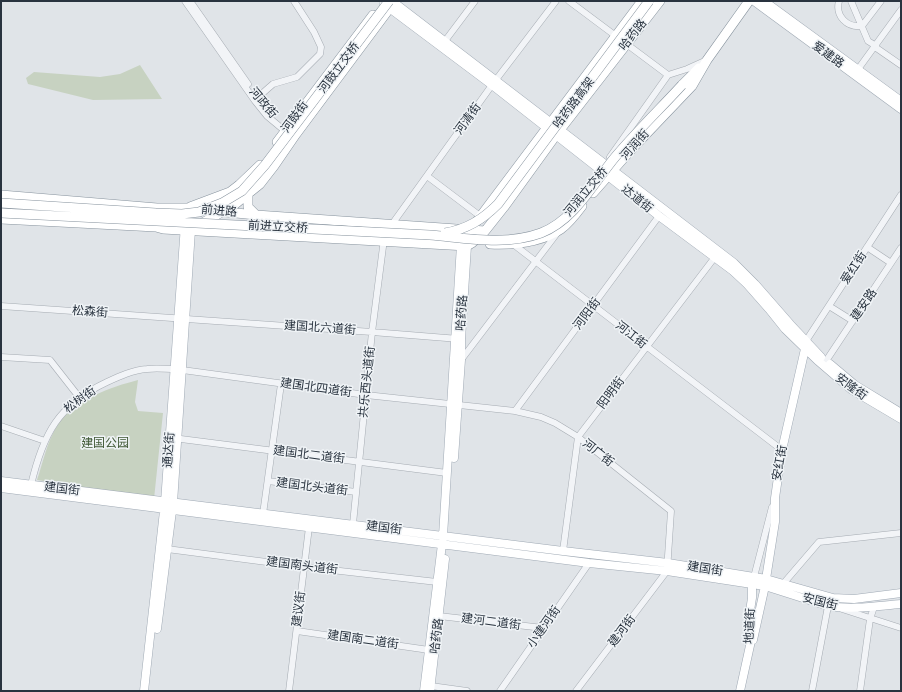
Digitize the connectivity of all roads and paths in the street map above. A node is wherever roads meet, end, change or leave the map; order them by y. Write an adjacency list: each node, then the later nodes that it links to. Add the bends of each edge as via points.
1 (184, 1): 32 (street, 河政街, via 255,101 267,116)
2 (190, 1): 28 (street, 河政街)
3 (294, 1): 28 (street, via 314,32 321,47 320,54 297,77 273,84)
4 (474, 1): 20 (street)
5 (556, 1): 27 (street, 河清街)
6 (569, 1): 19 (street)
7 (642, 1): 19 (highway, 哈药路)
8 (650, 1): 56 (highway, 哈药路高架, bridge, via 498,204 483,218 465,228)
9 (660, 1): 21 (highway, 哈药路)
10 (749, 1): 23 (highway, 河润街)
11 (754, 1): 25 (main road, 爱建路)
12 (764, 1): 25 (main road, 爱建路)
13 (839, 1): 18 (street, via 842,20 857,27)
14 (851, 1): 18 (street)
15 (881, 1): 18 (street)
16 (389, 3): 20 (main road); 27 (main road); 32 (highway, 河鼓街); 34 (highway, 河鼓街); 41 (highway, 河鼓立交桥, bridge, via 265,165 242,191 222,203 199,212 182,214)
17 (901, 10): 22 (street)
18 (862, 26): 22 (street, via 868,41)
19 (615, 36): 21 (street); 31 (highway, 哈药路)
20 (445, 41): 27 (main road)
21 (626, 44): 26 (street); 33 (highway, 哈药路)
22 (875, 47): 24 (street); 25 (street)
23 (707, 60): 26 (street); 36 (highway, 河润街, via 692,86); 51 (highway, 河润立交桥, bridge, via 617,155 586,196)
24 (901, 65)
25 (856, 72): 29 (main road, 爱建路); 30 (main road, 爱建路)
26 (668, 75): 35 (street, 河润街)
27 (494, 83): 31 (main road, 达道街); 37 (street, 河清街)
28 (257, 98): 32 (street, 河政街)
29 (901, 101)
30 (901, 109)
31 (549, 125): 33 (main road, 达道街); 46 (highway, 哈药路)
32 (286, 129): 34 (street, 河政街); 42 (highway, 河鼓街, via 259,166 239,185 230,192)
33 (558, 133): 35 (main road, 达道街); 36 (main road, 达道街); 55 (highway, 哈药路)
34 (296, 134): 38 (highway, 河鼓街, via 260,184)
35 (605, 164): 36 (main road, 达道街)
36 (611, 172): 47 (main road, 达道街); 51 (highway, 河润街, via 575,215); 72 (main road, 达道街, via 734,263)
37 (427, 176): 46 (street); 50 (street, 河清街)
38 (248, 194): 43 (highway, 河鼓街); 45 (highway, via 248,207)
39 (1, 195): 42 (highway, 前进路, via 157,208)
40 (901, 195): 60 (street, 爱红街)
41 (1, 203)
42 (187, 208): 43 (highway, 前进路); 53 (main road, 通达街)
43 (222, 212): 45 (highway, 前进路); 53 (highway, 河鼓街)
44 (1, 213): 56 (highway, 前进立交桥, bridge)
45 (256, 215): 50 (highway, 前进路)
46 (480, 216): 54 (highway, 哈药路)
47 (659, 216): 62 (main road, 达道街); 65 (street, 河阳街)
48 (1, 220): 52 (highway, 前进路)
49 (1, 225): 52 (highway, 前进路, via 138,231)
50 (392, 225): 54 (highway, 前进路); 57 (street, 河清街)
51 (557, 228): 56 (highway, 前进立交桥, bridge, via 503,240); 59 (highway, 河润街, via 532,241); 63 (street, 河润街)
52 (163, 229): 53 (highway, 前进路)
53 (188, 230): 57 (highway, 前进路); 68 (main road, 通达街)
54 (471, 230): 55 (highway, 前进路); 58 (highway, 哈药路)
55 (484, 231): 58 (highway, 哈药路)
56 (430, 235)
57 (384, 240): 58 (highway, 前进路); 70 (street, 共乐西头道街)
58 (467, 244): 59 (highway); 71 (main road, 哈药路)
59 (513, 244): 63 (street, 河江街)
60 (867, 247): 64 (street); 67 (street, 爱红街)
61 (901, 248): 64 (street, 建安路)
62 (715, 257): 72 (main road, 达道街, via 747,284 785,329); 73 (street, 阳明街)
63 (536, 262): 65 (street, 河江街); 75 (street, 河润街)
64 (891, 263): 69 (street, 建安路)
65 (594, 305): 73 (street, 河江街); 82 (street, 河阳街)
66 (1, 306): 68 (street, 松森街)
67 (829, 306): 69 (street); 72 (street, 爱红街)
68 (182, 318): 70 (street, 建国北六道街); 77 (main road, 通达街)
69 (853, 321): 76 (street, 建安路)
70 (372, 332): 71 (street, 建国北六道街); 79 (street, 共乐西头道街)
71 (457, 339): 75 (main road, 哈药路); 81 (main road, 哈药路)
72 (806, 345): 76 (main road, 安隆街); 84 (main road, 安隆街, via 852,390); 90 (main road, 安红街)
73 (646, 346): 86 (street, 阳明街); 90 (street, 河江街)
74 (1, 357): 80 (street, via 50,360)
75 (461, 360): 81 (main road, 哈药路)
76 (826, 361): 83 (main road, 安隆街, via 855,385)
77 (178, 369): 78 (street, 建国北四道街); 80 (street, 松树街, via 131,372); 87 (main road, 通达街)
78 (281, 384): 79 (street, 建国北四道街); 89 (street)
79 (366, 395): 81 (street, 建国北四道街); 91 (street, 共乐西头道街)
80 (79, 397): 88 (street, 松树街, via 55,421)
81 (454, 404): 82 (street, 河广街); 92 (main road, 哈药路); 104 (main road, 哈药路)
82 (515, 411): 86 (street, 河广街, via 541,417)
83 (901, 413)
84 (901, 419)
85 (1, 426): 88 (street)
86 (578, 437): 106 (street, 阳明街); 109 (street, 河广街, via 671,511)
87 (173, 438): 89 (street, 建国北二道街); 99 (main road, 通达街)
88 (45, 441): 95 (street, 松树街)
89 (272, 450): 91 (street, 建国北二道街); 94 (street)
90 (782, 450): 98 (main road, 安红街)
91 (359, 461): 92 (street, 建国北二道街); 97 (street, 共乐西头道街)
92 (448, 472): 104 (main road, 哈药路)
93 (1, 481): 95 (main road, 建国街)
94 (268, 481): 97 (street, 建国北头道街); 100 (street)
95 (31, 485): 99 (main road, 建国街)
96 (1, 488): 99 (main road, 建国街)
97 (356, 492): 101 (street, 共乐西头道街)
98 (775, 498): 110 (street); 112 (main road, 安红街, via 775,522)
99 (169, 506): 100 (main road, 建国街); 102 (main road, 建国街); 105 (main road, 通达街); 126 (main road, 通达街)
100 (263, 514): 101 (main road, 建国街)
101 (353, 524): 104 (main road, 建国街)
102 (309, 527): 104 (main road, 建国街); 108 (street, 建议街)
103 (901, 533): 113 (street, via 819,542)
104 (445, 540): 106 (main road, 建国街); 107 (main road, 建国街); 111 (main road, 哈药路); 119 (main road, 哈药路)
105 (167, 549): 108 (street, 建国南头道街); 127 (main road, 通达街)
106 (563, 552): 109 (main road, 建国街)
107 (589, 563): 109 (main road, 建国街); 121 (street, 小建河街)
108 (305, 567): 111 (street, 建国南头道街); 123 (street, 建议街)
109 (668, 567): 110 (main road, 建国街); 131 (street, 建河街)
110 (753, 581): 112 (main road, 建国街); 132 (main road, 地道街, via 749,617 751,641)
111 (437, 582): 124 (main road, 哈药路)
112 (765, 583): 113 (main road, 安国街); 116 (main road, 安国街); 133 (main road, 安红街)
113 (783, 584): 114 (main road, 安国街, via 833,598 854,599)
114 (901, 593)
115 (901, 604): 117 (main road, 安国街)
116 (828, 606): 118 (main road, 安国街); 134 (street)
117 (874, 607): 118 (main road, 安国街); 120 (street)
118 (838, 608): 120 (street)
119 (439, 616): 121 (street, 建河二道街); 125 (main road, 哈药路)
120 (870, 619): 122 (street); 135 (street)
121 (543, 628): 130 (street, 小建河街)
122 (901, 628)
123 (297, 631): 124 (street, 建国南二道街); 128 (street, 建议街)
124 (429, 650): 125 (main road, 哈药路)
125 (428, 689): 129 (street)
126 (144, 691)
127 (149, 691)
128 (289, 691)
129 (468, 691)
130 (500, 691)
131 (576, 691)
132 (740, 691)
133 (743, 691)
134 (812, 691)
135 (860, 691)

